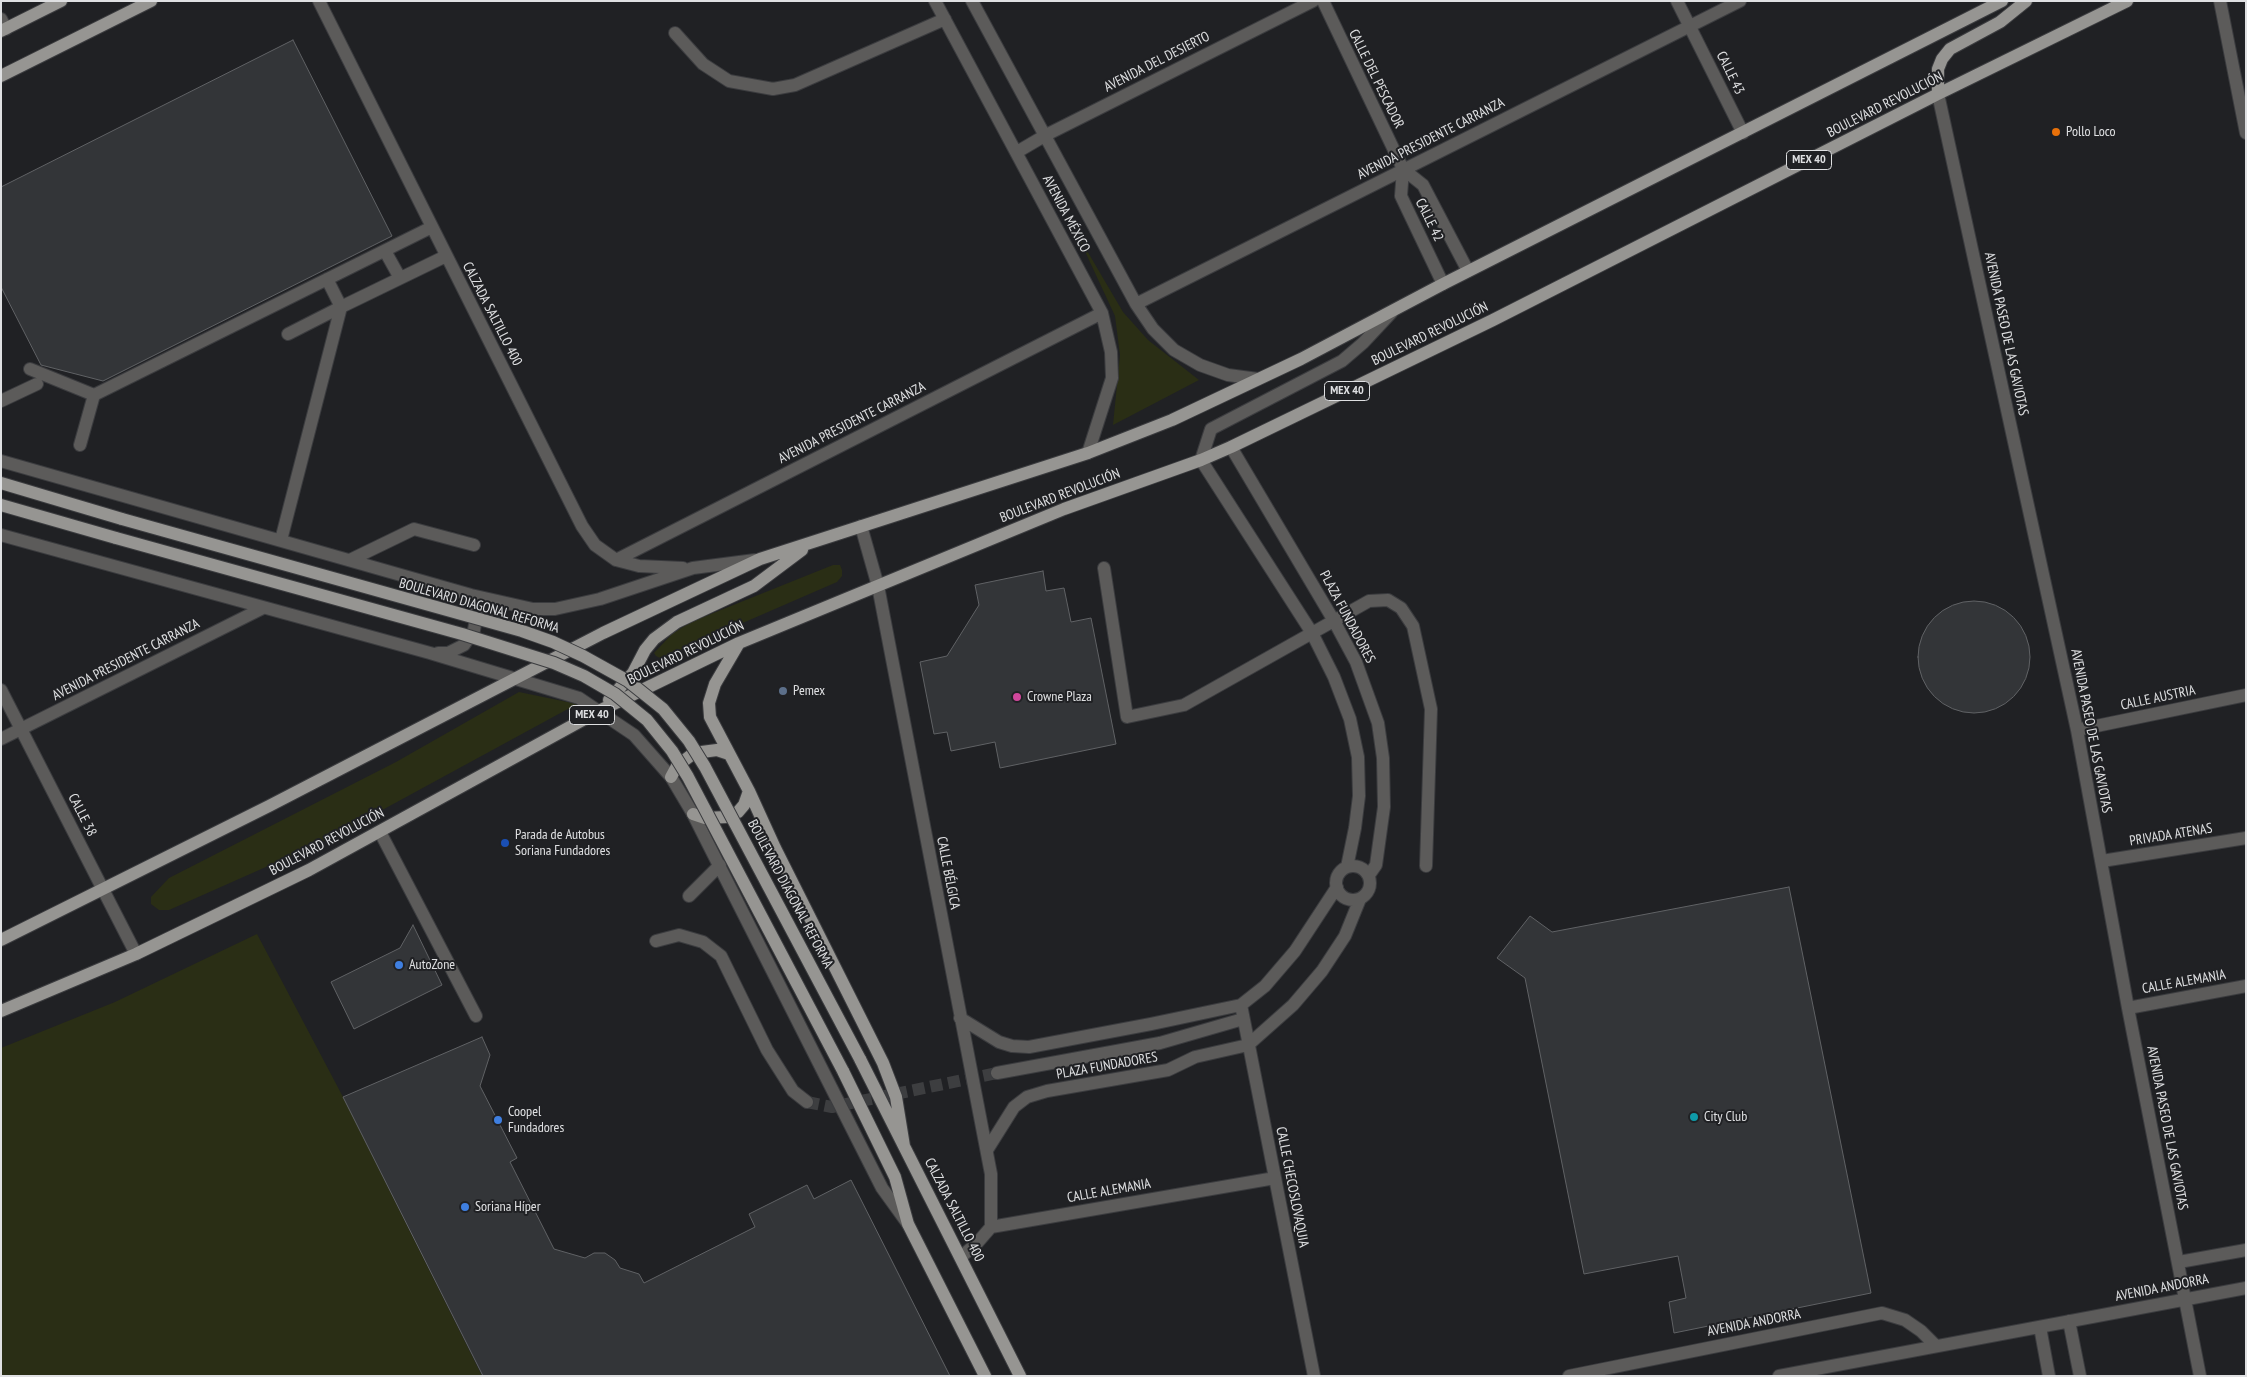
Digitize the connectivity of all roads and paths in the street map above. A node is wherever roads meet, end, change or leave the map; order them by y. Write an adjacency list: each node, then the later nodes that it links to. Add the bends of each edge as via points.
1 (61, 1): 15 (main road)
2 (151, 1): 18 (main road)
3 (319, 1): 25 (street, CALZADA SALTILLO 400)
4 (935, 1): 14 (street, AVENIDA MÉXICO)
5 (972, 1): 22 (street, AVENIDA MÉXICO)
6 (1312, 1): 22 (street, AVENIDA DEL DESIERTO)
7 (1323, 1): 24 (street, CALLE DEL PESCADOR)
8 (1677, 1): 16 (street, CALLE 43)
9 (1740, 1): 16 (street, AVENIDA PRESIDENTE CARRANZA)
10 (2002, 1): 20 (main road)
11 (2026, 1): 19 (main road, via 2000,22 1950,49 1938,69)
12 (2127, 1): 19 (main road, BOULEVARD REVOLUCIÓN / MEX 40)
13 (2220, 1): 21 (street)
14 (945, 19): 17 (street, via 795,85 773,89 729,81 703,64); 23 (street, AVENIDA MÉXICO)
15 (3, 26)
16 (1690, 26): 20 (street, CALLE 43); 24 (street, AVENIDA PRESIDENTE CARRANZA)
17 (675, 34)
18 (1, 76)
19 (1938, 94): 43 (main road, BOULEVARD REVOLUCIÓN / MEX 40, via 1493,320); 71 (street, AVENIDA PASEO DE LAS GAVIOTAS)
20 (1743, 133): 28 (main road)
21 (2246, 133)
22 (1046, 135): 23 (street, AVENIDA DEL DESIERTO); 32 (street, AVENIDA MÉXICO)
23 (1017, 152): 35 (street, AVENIDA MÉXICO)
24 (1403, 169): 28 (street, CALLE 42, via 1423,184); 31 (street, CALLE 42, via 1401,196); 32 (street, AVENIDA PRESIDENTE CARRANZA)
25 (432, 227): 26 (street); 27 (street, CALZADA SALTILLO 400)
26 (385, 251): 29 (street); 30 (street)
27 (446, 256): 29 (street); 56 (street, CALZADA SALTILLO 400, via 582,526 594,545)
28 (1468, 271): 31 (main road)
29 (400, 278): 33 (street)
30 (327, 279): 33 (street); 40 (street)
31 (1443, 284): 34 (main road)
32 (1136, 304): 38 (street, AVENIDA MÉXICO, via 1153,329 1174,350 1200,365 1228,375)
33 (341, 307): 36 (street); 51 (street)
34 (1394, 309): 38 (main road); 45 (street, via 1342,361 1211,429)
35 (1102, 313): 44 (street, AVENIDA MÉXICO, via 1111,352 1112,378); 56 (street, AVENIDA PRESIDENTE CARRANZA)
36 (288, 334)
37 (30, 369): 40 (street)
38 (1258, 379): 44 (main road, via 1172,420)
39 (37, 384): 41 (street)
40 (94, 395): 42 (street)
41 (1, 400)
42 (80, 445)
43 (1232, 447): 45 (main road, BOULEVARD REVOLUCIÓN / MEX 40); 62 (street, PLAZA FUNDADORES)
44 (1088, 453): 49 (main road)
45 (1201, 460): 59 (main road, BOULEVARD REVOLUCIÓN / MEX 40, via 1064,509); 63 (street)
46 (1, 461): 51 (street)
47 (1, 483): 99 (main road, BOULEVARD DIAGONAL REFORMA, bridge, via 122,520 522,631 583,656 628,681 663,709 706,767)
48 (1, 505): 105 (main road, bridge, via 472,636 554,663 615,694 646,720 688,776 843,1071 895,1177)
49 (861, 526): 52 (main road); 59 (street, CALLE BÉLGICA)
50 (1, 535): 61 (street)
51 (281, 540): 55 (street)
52 (810, 544): 54 (main road); 69 (main road, via 754,586 677,622 654,639 632,673)
53 (474, 545): 55 (street, via 414,529)
54 (760, 559): 57 (street); 66 (main road)
55 (350, 560): 60 (street)
56 (616, 560): 57 (street, CALZADA SALTILLO 400, via 639,566)
57 (693, 568): 60 (street, via 600,599 555,609 533,609)
58 (1104, 568): 63 (street, via 1127,717 1184,704)
59 (878, 586): 64 (main road, BOULEVARD REVOLUCIÓN / MEX 40); 96 (street, CALLE BÉLGICA)
60 (471, 595): 65 (street, via 477,612 474,630 464,644 448,653)
61 (264, 608): 65 (street); 70 (street, AVENIDA PRESIDENTE CARRANZA)
62 (1334, 620): 63 (street); 81 (street, via 1369,601 1388,600 1401,608 1413,626 1431,709); 83 (street, PLAZA FUNDADORES, via 1356,662 1378,723 1383,758 1384,807 1376,865)
63 (1312, 633): 82 (street, via 1347,710 1358,757 1359,796)
64 (739, 643): 69 (main road, BOULEVARD REVOLUCIÓN / MEX 40); 73 (main road, via 715,684 709,703 710,717)
65 (430, 653): 66 (street)
66 (514, 678): 69 (street, via 579,698); 85 (main road)
67 (1, 690): 70 (street, CALLE 38)
68 (2246, 694): 71 (street, CALLE AUSTRIA)
69 (599, 711): 74 (street, via 634,735); 77 (main road, BOULEVARD REVOLUCIÓN / MEX 40)
70 (21, 729): 72 (street, AVENIDA PRESIDENTE CARRANZA); 85 (street, CALLE 38)
71 (2077, 730): 79 (street, AVENIDA PASEO DE LAS GAVIOTAS)
72 (1, 739)
73 (728, 754): 74 (main road, via 716,750 694,753 677,766); 75 (main road)
74 (671, 777): 76 (street)
75 (750, 792): 76 (main road, via 738,812 727,817 705,818); 102 (main road, via 883,1063 896,1097)
76 (693, 814): 80 (street)
77 (380, 832): 90 (main road, BOULEVARD REVOLUCIÓN / MEX 40); 95 (street)
78 (2246, 838): 79 (street, PRIVADA ATENAS)
79 (2102, 861): 93 (street, AVENIDA PASEO DE LAS GAVIOTAS)
80 (720, 865): 86 (street); 105 (street, via 882,1188)
81 (1426, 866)
82 (1347, 867): 83 (street, via 1359,867); 84 (street, via 1339,873)
83 (1369, 875): 87 (street, via 1370,887)
84 (1337, 887): 87 (street, via 1343,897); 92 (street, via 1296,951 1265,986)
85 (103, 889): 88 (main road); 90 (street, CALLE 38)
86 (689, 896)
87 (1360, 899): 98 (street, PLAZA FUNDADORES, via 1345,936 1322,971 1293,1005)
88 (1, 940)
89 (656, 941): 101 (street, via 679,935 703,942 721,956 767,1050 793,1091)
90 (136, 954): 94 (main road, BOULEVARD REVOLUCIÓN / MEX 40)
91 (2246, 986): 93 (street, CALLE ALEMANIA)
92 (1241, 1005): 96 (street, via 1029,1047 999,1042); 97 (street, CALLE CHECOSLOVAQUIA)
93 (2128, 1008): 109 (street, AVENIDA PASEO DE LAS GAVIOTAS)
94 (1, 1011)
95 (476, 1016)
96 (960, 1018): 103 (street, CALLE BÉLGICA)
97 (1243, 1019): 98 (street, CALLE CHECOSLOVAQUIA); 100 (street, via 1160,1043)
98 (1248, 1045): 103 (street, PLAZA FUNDADORES, via 1196,1057 1168,1070 1027,1097 1014,1107); 104 (street, CALLE CHECOSLOVAQUIA)
99 (860, 1058): 102 (main road, CALZADA SALTILLO 400)
100 (997, 1073)
101 (808, 1102)
102 (904, 1146): 108 (main road, CALZADA SALTILLO 400)
103 (987, 1150): 106 (street, CALLE BÉLGICA, via 991,1174)
104 (1275, 1178): 106 (street, CALLE ALEMANIA); 117 (street, CALLE CHECOSLOVAQUIA)
105 (908, 1224): 115 (main road)
106 (991, 1227): 108 (street)
107 (2246, 1250): 109 (street, AVENIDA ANDORRA)
108 (961, 1257): 116 (main road, CALZADA SALTILLO 400)
109 (2179, 1262): 111 (street, AVENIDA PASEO DE LAS GAVIOTAS)
110 (2246, 1288): 111 (street, AVENIDA ANDORRA)
111 (2186, 1299): 112 (street, AVENIDA ANDORRA); 122 (street, AVENIDA PASEO DE LAS GAVIOTAS)
112 (2069, 1321): 113 (street, AVENIDA ANDORRA); 121 (street)
113 (2040, 1327): 114 (street, AVENIDA ANDORRA); 120 (street)
114 (1936, 1346): 118 (street, AVENIDA ANDORRA, via 1905,1320 1882,1313); 119 (street, AVENIDA ANDORRA)
115 (985, 1376)
116 (1020, 1376)
117 (1314, 1376)
118 (1569, 1376)
119 (1779, 1376)
120 (2049, 1376)
121 (2080, 1376)
122 (2200, 1376)

